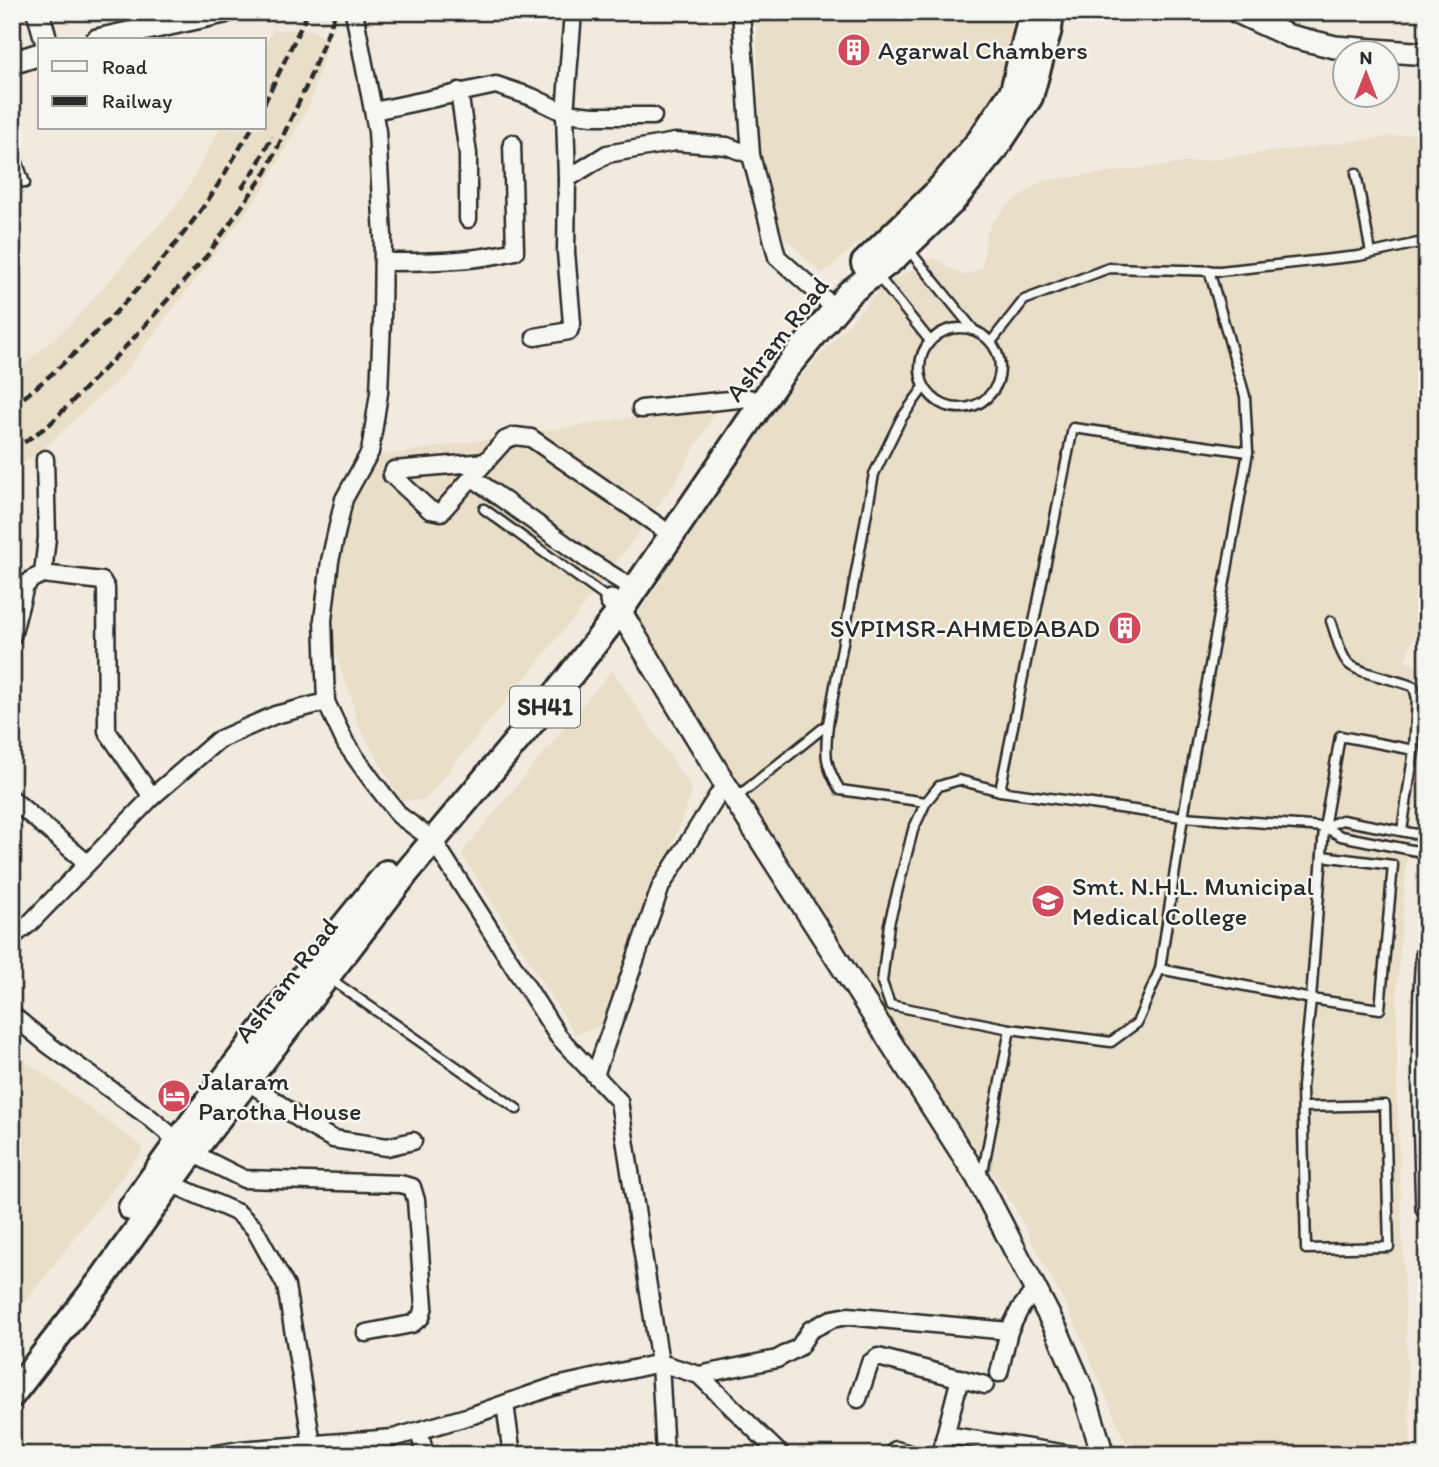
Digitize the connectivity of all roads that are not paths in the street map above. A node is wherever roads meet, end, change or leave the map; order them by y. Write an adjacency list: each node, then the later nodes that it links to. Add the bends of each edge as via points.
1 (38, 12): 9 (street)
2 (224, 12): 10 (street)
3 (354, 12): 15 (street)
4 (573, 12): 16 (street)
5 (741, 12): 20 (street)
6 (1032, 12): 29 (main road, Ashram Road, via 1013,91 980,141)
7 (1051, 12): 26 (main road, Ashram Road / SH41, via 1030,97 952,202)
8 (1237, 12): 11 (street, via 1289,36 1335,47)
9 (45, 38)
10 (106, 38)
11 (1425, 53)
12 (38, 55): 13 (street)
13 (12, 63)
14 (459, 92): 15 (street); 16 (street, via 496,85); 24 (street, via 468,154)
15 (374, 111): 28 (street)
16 (565, 113): 17 (street); 22 (street)
17 (653, 116)
18 (512, 142): 28 (street, via 515,251 439,262)
19 (12, 145): 23 (lane)
20 (751, 155): 22 (street, via 727,146 675,142 607,154); 31 (street, via 777,257)
21 (1356, 173): 27 (lane)
22 (568, 179): 33 (street, via 566,252 572,323 569,331)
23 (25, 183)
24 (468, 219)
25 (1427, 241): 27 (lane)
26 (906, 247): 29 (main road, Ashram Road / SH41); 32 (lane)
27 (1371, 253): 30 (lane)
28 (383, 262): 50 (street, via 379,393 370,452 344,499 330,561 323,620)
29 (870, 267): 31 (main road, Ashram Road / SH41); 34 (lane)
30 (1209, 270): 35 (lane, via 1109,268 1024,300); 39 (lane, via 1245,396)
31 (831, 306): 37 (main road, Ashram Road, via 773,364); 47 (main road, Ashram Road / SH41)
32 (973, 330): 34 (lane, via 950,329); 35 (lane)
33 (535, 337)
34 (930, 341): 36 (lane, via 919,363)
35 (991, 342): 36 (lane, via 1001,363 997,385 983,402 961,409 939,403)
36 (924, 387): 51 (lane, via 901,419 874,474)
37 (750, 398): 38 (street); 44 (main road, Ashram Road)
38 (641, 409)
39 (1248, 452): 54 (lane, via 1073,428); 58 (lane)
40 (46, 459): 45 (street)
41 (486, 462): 42 (street); 42 (street, via 392,472 393,478 436,513); 44 (street, via 508,438 531,438)
42 (473, 478): 47 (street, via 589,561)
43 (484, 509): 47 (lane)
44 (660, 527): 47 (main road, Ashram Road)
45 (43, 574): 46 (street); 56 (street, via 95,579 106,588 107,731)
46 (19, 586): 49 (street)
47 (618, 598): 53 (street); 61 (main road, Ashram Road / SH41, via 551,699)
48 (1331, 621): 52 (lane, via 1345,661 1352,667 1414,687)
49 (12, 636)
50 (326, 702): 56 (street, via 275,715 218,740); 61 (street, via 346,744 371,779 400,816)
51 (828, 724): 53 (lane); 57 (lane, via 828,771 840,790)
52 (1414, 750): 59 (lane, via 1340,736); 60 (lane)
53 (729, 791): 73 (street, via 661,886); 79 (street)
54 (1000, 791): 57 (lane, via 959,780 939,786); 58 (lane)
55 (14, 796): 65 (street)
56 (152, 797): 65 (street)
57 (926, 802): 72 (lane, via 913,830 889,924 883,982 890,1005)
58 (1183, 817): 59 (lane); 68 (lane)
59 (1325, 827): 60 (lane, via 1342,820); 63 (lane, via 1341,836); 64 (lane)
60 (1402, 831): 62 (lane)
61 (426, 836): 69 (main road, Ashram Road / SH41); 73 (street, via 558,1036); 78 (main road, Ashram Road, via 338,932)
62 (1427, 836)
63 (1427, 853)
64 (1322, 856): 70 (lane); 70 (lane, via 1393,865 1380,1009)
65 (87, 863): 66 (street)
66 (12, 937)
67 (1427, 955): 81 (street)
68 (1160, 969): 70 (lane); 72 (lane, via 1137,1023 1111,1042)
69 (327, 976): 74 (main road, Ashram Road / SH41); 76 (lane)
70 (1311, 999): 75 (lane)
71 (12, 1015): 78 (street)
72 (1010, 1029): 79 (lane, via 984,1166)
73 (595, 1075): 85 (street, via 619,1101)
74 (247, 1080): 77 (street, via 333,1139 387,1147); 78 (main road, Ashram Road / SH41)
75 (1304, 1107): 75 (lane, via 1306,1249 1389,1247 1385,1105)
76 (517, 1108)
77 (414, 1141)
78 (184, 1148): 80 (main road, Ashram Road / SH41); 84 (street, via 244,1179 412,1187 424,1306 421,1317 412,1324); 86 (main road, Ashram Road)
79 (977, 1177): 82 (street)
80 (170, 1183): 91 (main road, Ashram Road / SH41); 96 (street, via 237,1213 254,1228 286,1286)
81 (1427, 1208)
82 (1036, 1288): 83 (street); 107 (street, via 1084,1393)
83 (1009, 1331): 87 (street); 88 (street, via 848,1316 810,1330 799,1347 777,1359)
84 (366, 1333)
85 (660, 1363): 88 (street); 93 (street, via 552,1387); 102 (street)
86 (12, 1369)
87 (999, 1373)
88 (699, 1375): 103 (street)
89 (960, 1378): 90 (street); 92 (street, via 878,1357 870,1363); 95 (street)
90 (985, 1385)
91 (12, 1395)
92 (858, 1399)
93 (505, 1404): 94 (street); 101 (street)
94 (419, 1431): 96 (street, via 393,1438); 100 (street)
95 (946, 1435): 105 (street); 106 (street)
96 (312, 1444): 98 (street)
97 (896, 1450): 104 (street)
98 (232, 1453): 99 (street)
99 (211, 1455)
100 (425, 1455)
101 (512, 1455)
102 (665, 1455)
103 (780, 1455)
104 (913, 1455)
105 (940, 1455)
106 (1074, 1455)
107 (1102, 1455)

